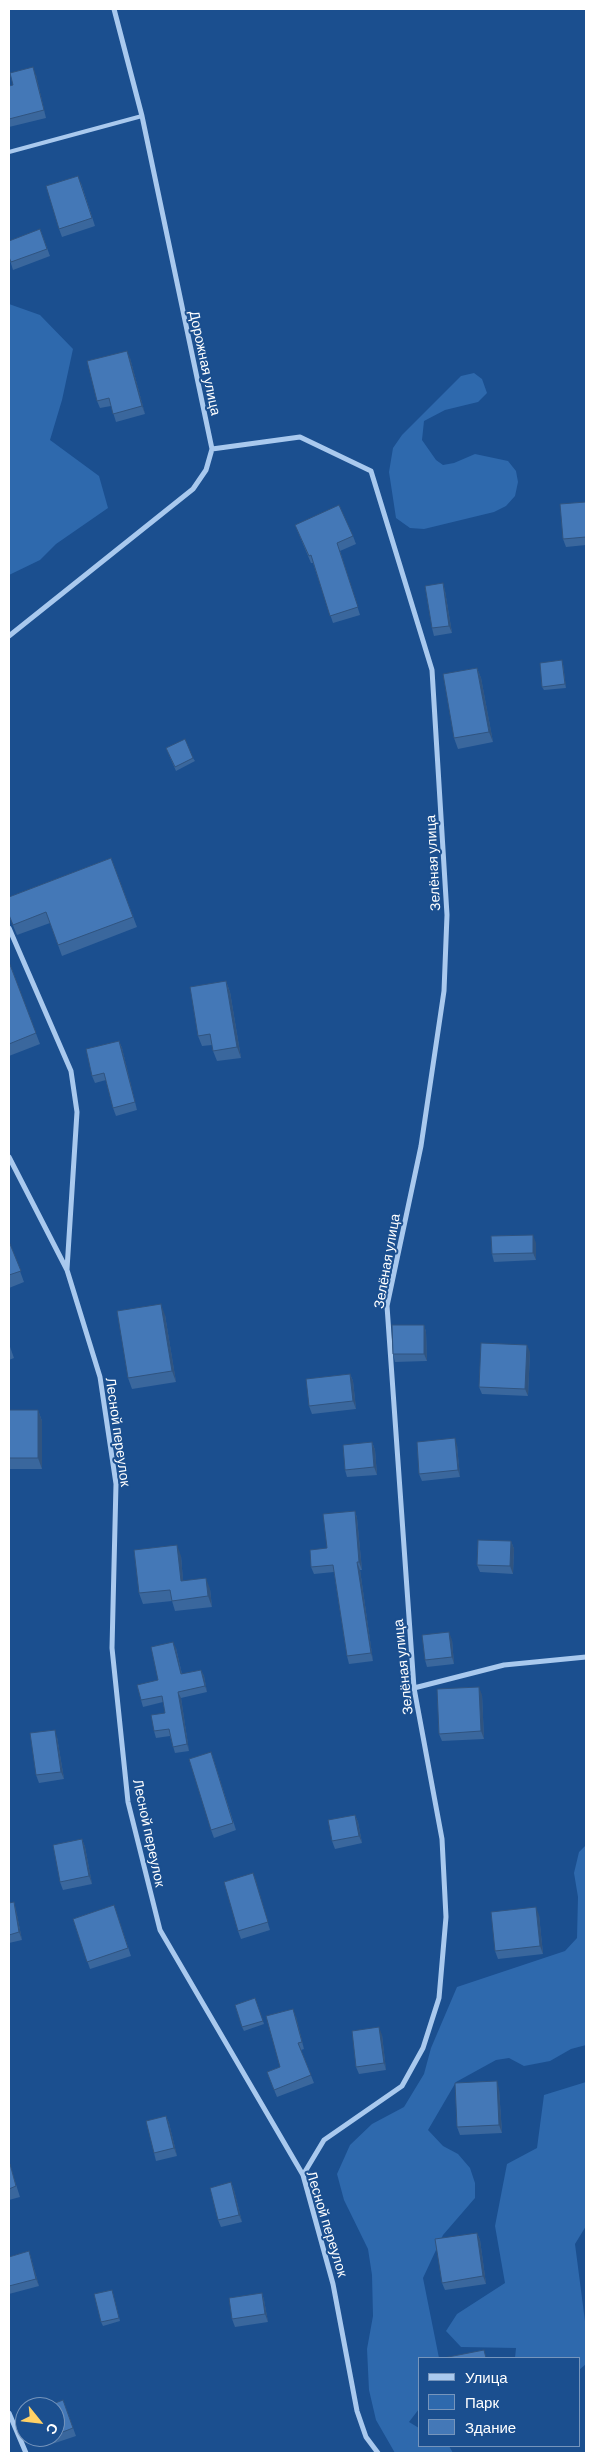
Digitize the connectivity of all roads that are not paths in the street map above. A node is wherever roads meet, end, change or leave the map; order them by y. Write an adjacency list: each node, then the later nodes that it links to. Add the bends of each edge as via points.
1 (114, 9): 2 (street, Дорожная улица)
2 (142, 116): 3 (lane); 4 (street, Дорожная улица)
3 (9, 152)
4 (212, 449): 5 (street, via 206,470 193,489); 10 (street, Зелёная улица, via 300,437 371,471 432,670 447,915 444,991 421,1146 387,1306)
5 (9, 636)
6 (9, 928): 8 (street, via 71,1071 77,1112)
7 (9, 1157): 8 (street, Лесной переулок)
8 (67, 1270): 11 (street, Лесной переулок, via 100,1377 114,1474 112,1648 128,1802 160,1930)
9 (586, 1657): 10 (street, via 504,1665)
10 (414, 1688): 11 (street, Зелёная улица, via 442,1839 446,1917 439,1998 423,2048 402,2086 324,2140)
11 (303, 2176): 14 (street, Лесной переулок, via 333,2284 357,2411 366,2437)
12 (9, 2413): 13 (street)
13 (26, 2453)
14 (378, 2453)

